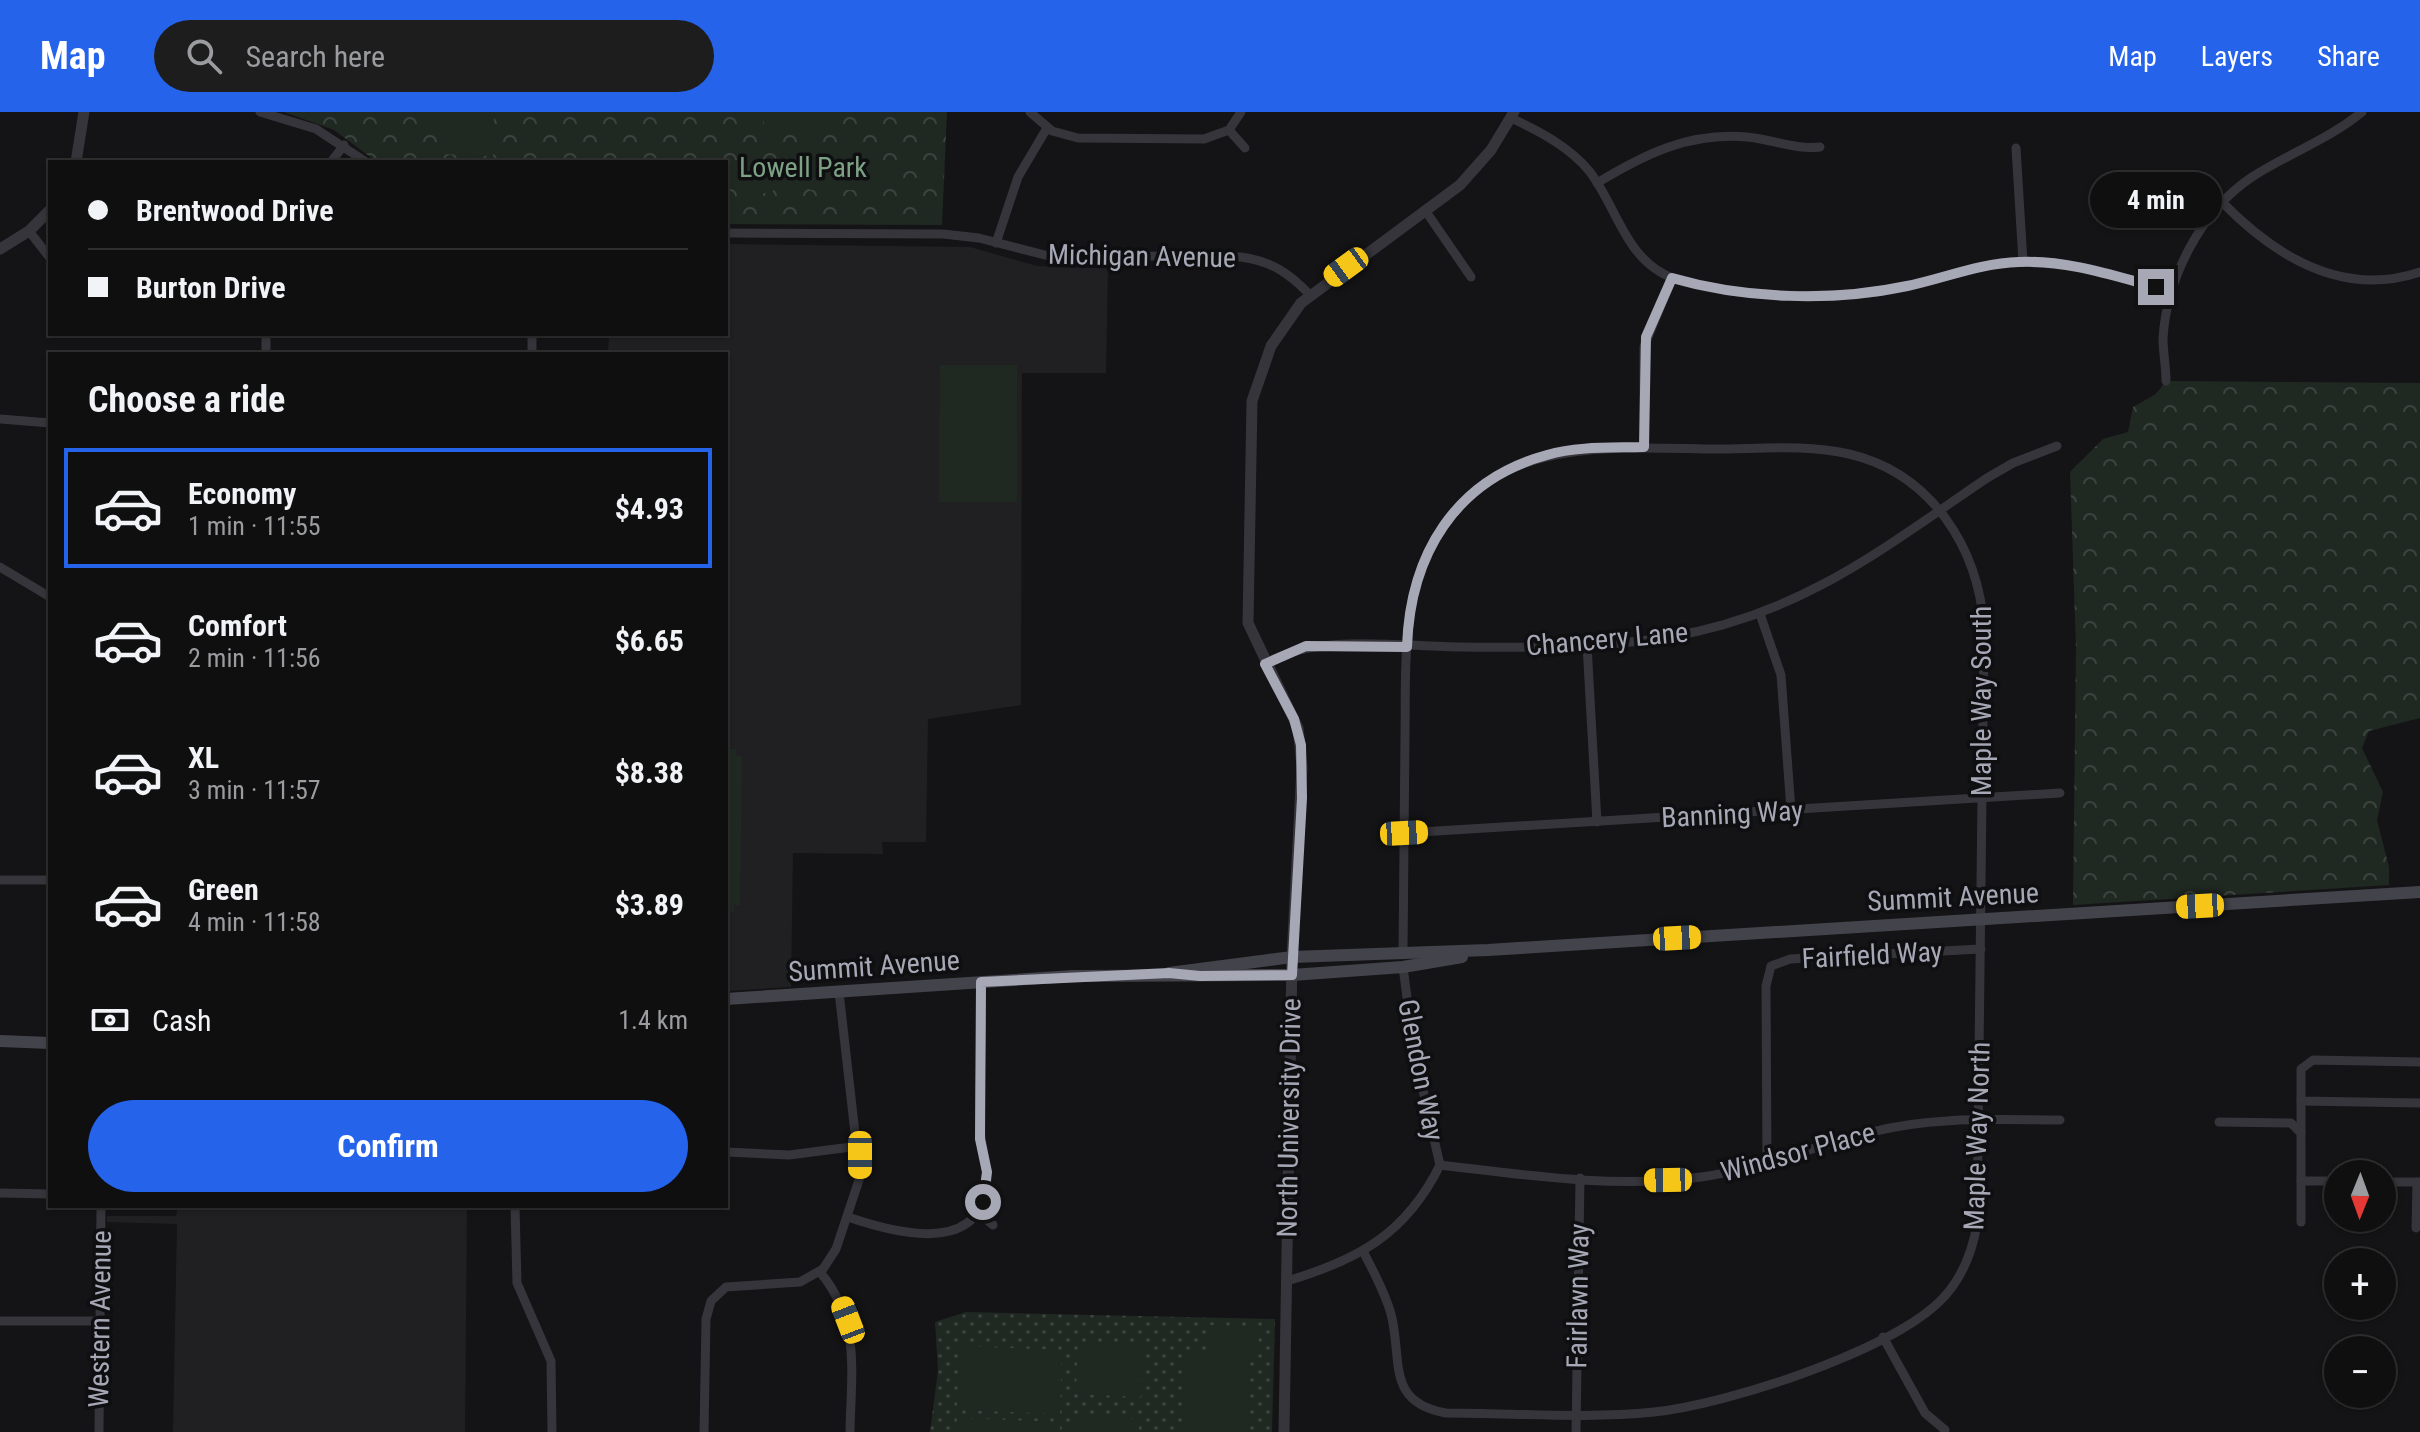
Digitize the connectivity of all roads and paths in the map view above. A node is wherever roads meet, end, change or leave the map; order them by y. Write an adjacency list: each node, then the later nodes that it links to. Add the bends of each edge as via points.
1 (84, 112): 13 (street)
2 (260, 112): 9 (street, via 303,123)
3 (1030, 112): 7 (street)
4 (1241, 112): 8 (street)
5 (2362, 112): 17 (street, via 2322,142 2254,176)
6 (1512, 115): 16 (street, via 1570,152); 19 (street, North University Drive, via 1472,173)
7 (1047, 128): 8 (street, via 1067,136 1110,139 1204,139); 22 (street, via 1018,177)
8 (1229, 130): 11 (street)
9 (344, 145): 14 (street); 15 (street)
10 (1820, 147): 16 (street, via 1746,137 1693,139 1649,153)
11 (1245, 148)
12 (2016, 148): 25 (street)
13 (76, 160)
14 (333, 160)
15 (363, 160)
16 (1597, 183): 28 (street, via 1631,244)
17 (2223, 203): 26 (street, via 2276,250 2316,270 2366,280); 29 (street, via 2196,238)
18 (48, 212): 20 (street)
19 (1427, 213): 27 (street); 30 (street, North University Drive)
20 (29, 231): 23 (street); 24 (street)
21 (728, 233): 22 (street, Michigan Avenue, via 943,234)
22 (996, 243): 30 (street, Michigan Avenue, via 1059,256 1253,259 1282,269)
23 (0, 249)
24 (48, 255)
25 (2023, 262): 28 (street, via 1845,295 1710,286); 29 (street, via 2079,266)
26 (2420, 272)
27 (1471, 277)
28 (1672, 278): 34 (street, via 1646,337)
29 (2171, 292): 31 (street, via 2163,336)
30 (1309, 294): 42 (street, North University Drive, via 1271,346 1252,401 1247,612)
31 (2166, 381)
32 (0, 419): 33 (street)
33 (48, 423)
34 (1644, 447): 36 (street, Maple Way South, via 1793,448 1849,454 1906,480); 41 (street, Maple Way South, via 1545,455 1509,469 1474,492 1440,531 1420,570)
35 (2053, 449): 36 (street, Chancery Lane, via 2013,463)
36 (1941, 510): 39 (street, Chancery Lane, via 1831,583); 44 (street, Maple Way South, via 1969,556 1983,604)
37 (0, 567): 38 (street)
38 (48, 596)
39 (1760, 614): 40 (street, Chancery Lane, via 1669,637); 45 (street, via 1781,675)
40 (1587, 645): 41 (street, Chancery Lane); 46 (street)
41 (1407, 647): 42 (street, Chancery Lane, via 1306,646); 47 (street, Maple Way South)
42 (1265, 664): 53 (street, North University Drive, via 1294,719 1301,745)
43 (2060, 793): 44 (street, Banning Way)
44 (1982, 798): 45 (street, Banning Way); 51 (street, Maple Way South)
45 (1791, 810): 46 (street, Banning Way)
46 (1597, 822): 47 (street, Banning Way)
47 (1404, 833): 54 (street, Maple Way South)
48 (0, 880): 49 (street)
49 (48, 880)
50 (2420, 892): 51 (main road, Summit Avenue)
51 (1981, 918): 52 (street, Maple Way North); 54 (main road, Summit Avenue)
52 (1981, 949): 65 (street, Maple Way North); 71 (street, Fairfield Way, via 1790,959 1771,966 1766,986)
53 (1292, 957): 54 (main road, Summit Avenue); 55 (main road, Summit Avenue); 56 (street, North University Drive)
54 (1403, 960): 56 (main road, Summit Avenue); 72 (street, Glendon Way, via 1414,1051)
55 (1169, 973): 56 (main road, Summit Avenue); 57 (main road, Summit Avenue)
56 (1292, 975): 89 (street, North University Drive)
57 (981, 982): 58 (main road, Summit Avenue); 82 (street, via 980,1139 987,1182)
58 (839, 992): 59 (main road, Summit Avenue); 69 (street)
59 (728, 999)
60 (0, 1041): 61 (main road)
61 (48, 1043)
62 (2420, 1062): 63 (street, via 2313,1060 2301,1069)
63 (2301, 1101): 64 (street); 68 (street)
64 (2420, 1103)
65 (1978, 1120): 66 (street, Windsor Place); 71 (street, Windsor Place, via 1872,1131); 92 (street, Maple Way North, via 1977,1224 1966,1265 1937,1304)
66 (2060, 1120)
67 (2219, 1122): 68 (street, via 2291,1123)
68 (2301, 1133): 74 (street)
69 (859, 1146): 70 (street, via 789,1155); 83 (street, via 860,1177)
70 (728, 1152)
71 (1767, 1163): 73 (street, Windsor Place, via 1668,1180)
72 (1440, 1165): 73 (street, Windsor Place); 87 (street, Glendon Way, via 1414,1210)
73 (1580, 1178): 93 (street, Fairlawn Way)
74 (2301, 1181): 75 (street); 84 (street)
75 (2324, 1181)
76 (2396, 1182): 77 (street)
77 (2418, 1182): 86 (street)
78 (0, 1193): 79 (street)
79 (48, 1194)
80 (101, 1208): 91 (street, Western Avenue)
81 (515, 1208): 96 (street, via 517,1283 551,1361)
82 (978, 1212): 83 (street, via 952,1230 933,1234 883,1229); 85 (street)
83 (848, 1217): 88 (street)
84 (2301, 1222)
85 (993, 1225)
86 (2416, 1228)
87 (1363, 1251): 89 (street, Glendon Way); 93 (street, Maple Way North, via 1389,1309 1400,1379 1411,1399 1446,1413)
88 (820, 1272): 97 (street, via 793,1283 732,1284 711,1301 706,1319); 98 (street, via 835,1289 848,1320)
89 (1287, 1281): 99 (street, North University Drive)
90 (0, 1321): 91 (street)
91 (100, 1321): 95 (street, Western Avenue)
92 (1883, 1337): 93 (street, Maple Way North, via 1779,1381 1712,1402 1655,1412); 94 (street, via 1925,1413)
93 (1576, 1414): 100 (street, Fairlawn Way)
94 (1945, 1430)
95 (99, 1432)
96 (552, 1432)
97 (704, 1432)
98 (850, 1432)
99 (1284, 1432)
100 (1576, 1432)

